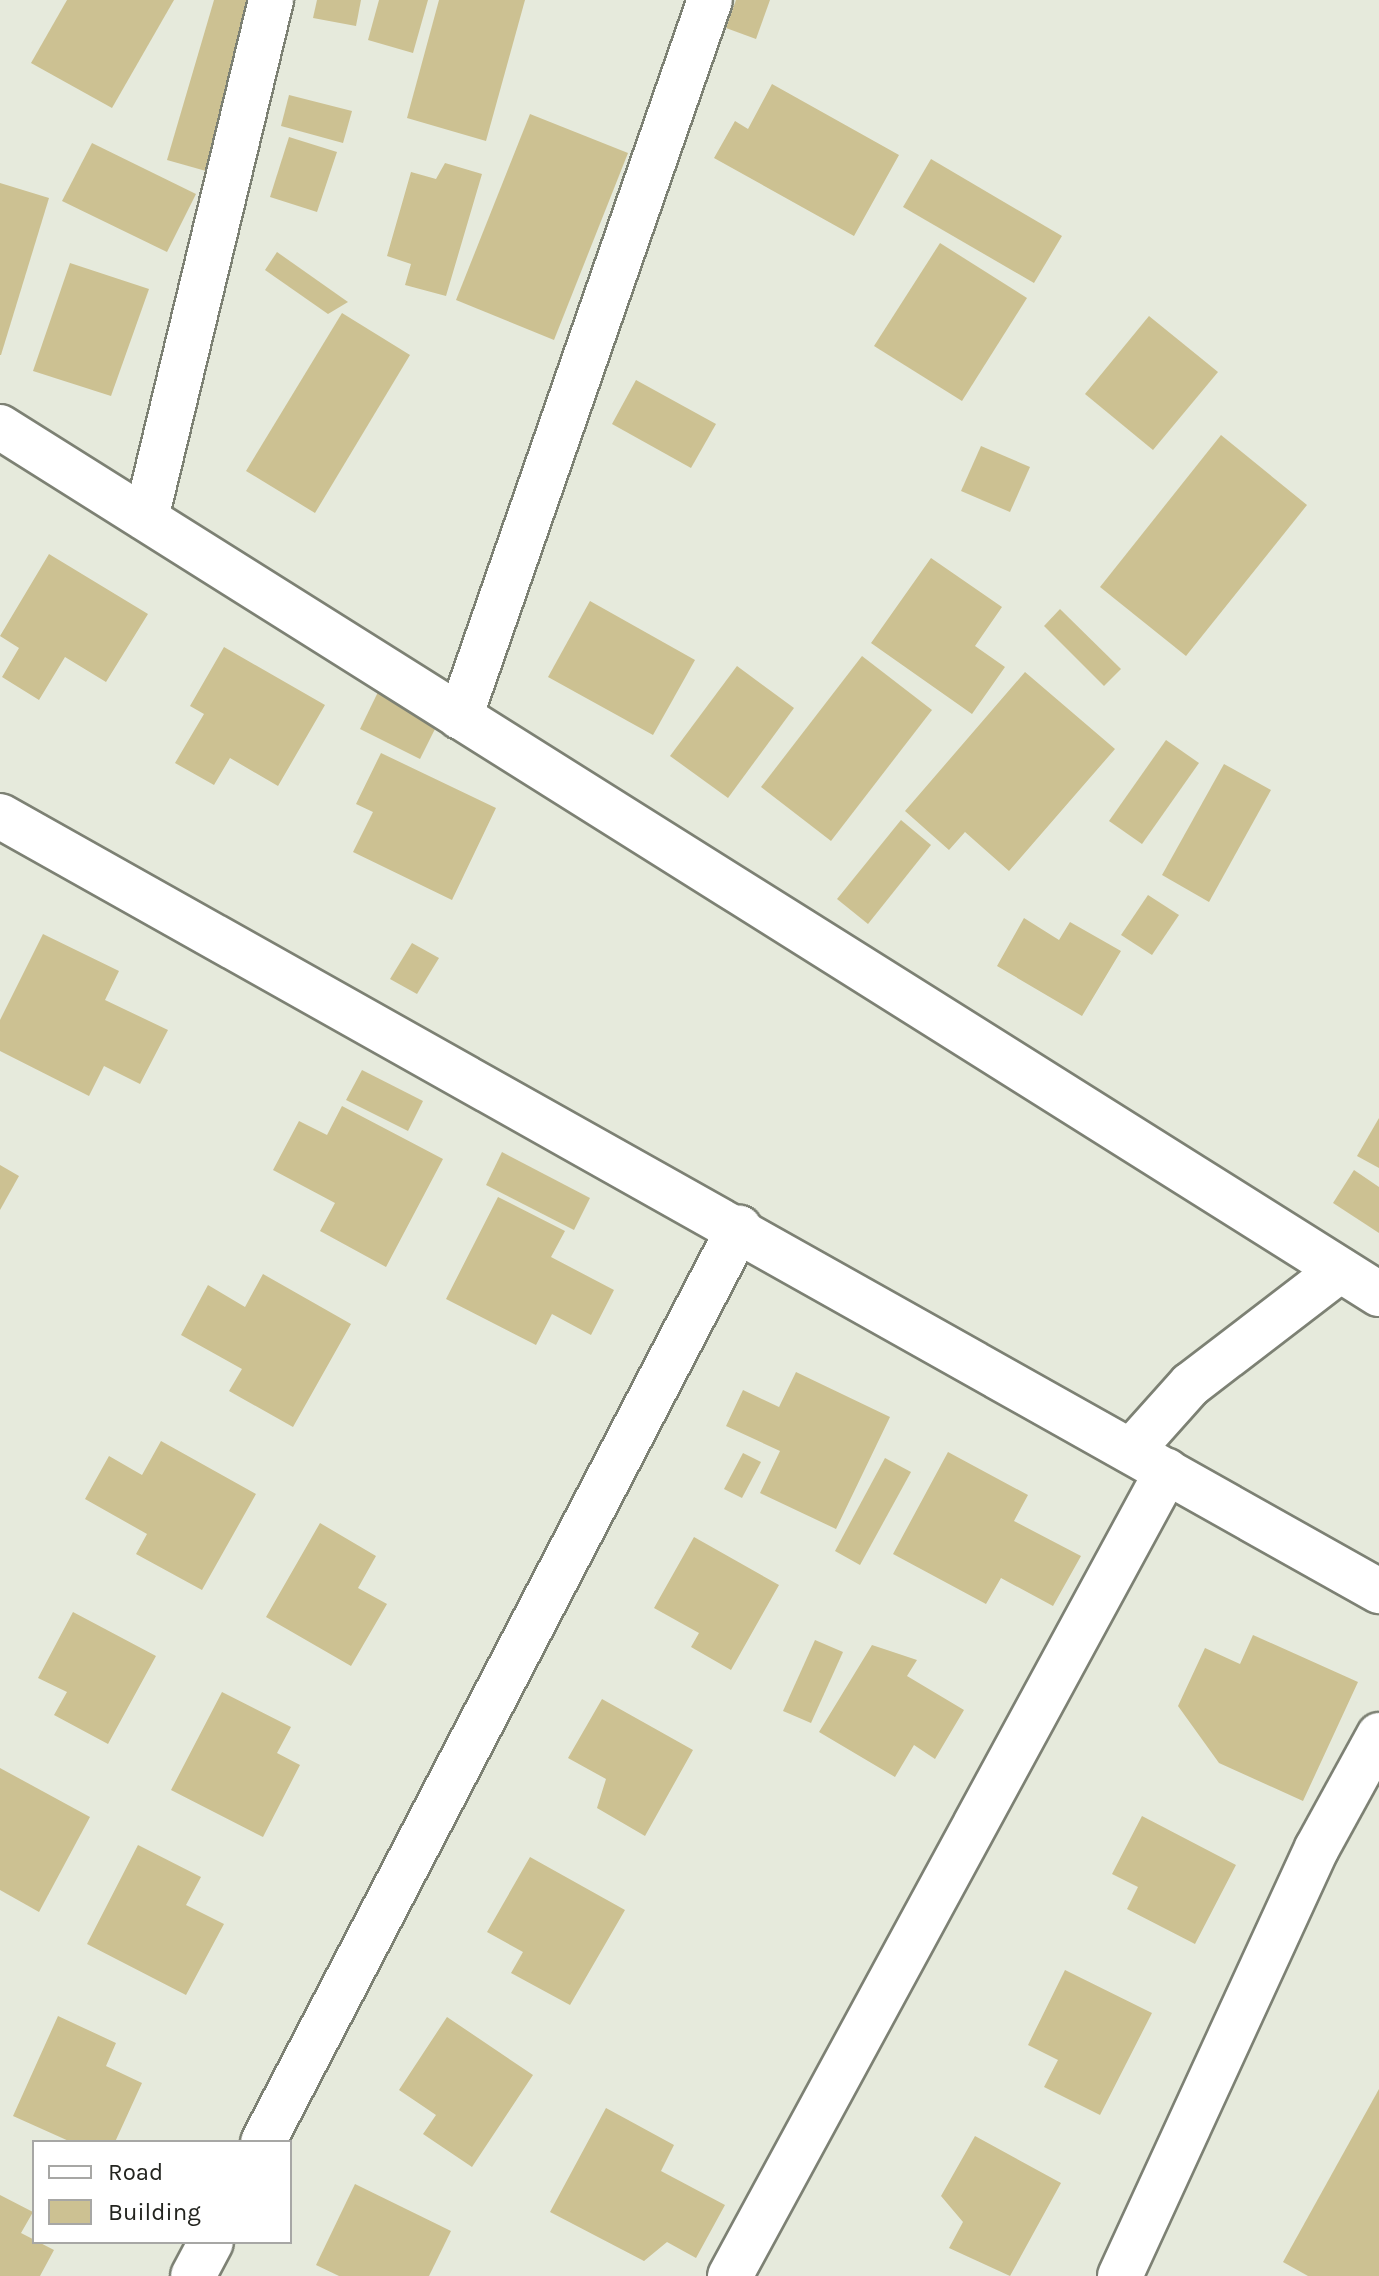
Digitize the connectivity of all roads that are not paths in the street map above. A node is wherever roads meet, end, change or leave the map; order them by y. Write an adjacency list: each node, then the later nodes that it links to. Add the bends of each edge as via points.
1 (271, 0): 4 (street)
2 (710, 0): 5 (street)
3 (0, 427): 4 (street)
4 (146, 518): 5 (street)
5 (460, 717): 8 (street)
6 (0, 816): 7 (street)
7 (739, 1228): 10 (street); 13 (street)
8 (1340, 1270): 9 (street); 10 (street, via 1190,1385)
9 (1379, 1294)
10 (1149, 1461): 11 (street); 16 (street)
11 (1379, 1591)
12 (1379, 1735): 17 (street, via 1317,1848)
13 (264, 2140)
14 (210, 2244): 15 (street)
15 (193, 2276)
16 (730, 2276)
17 (1120, 2276)

